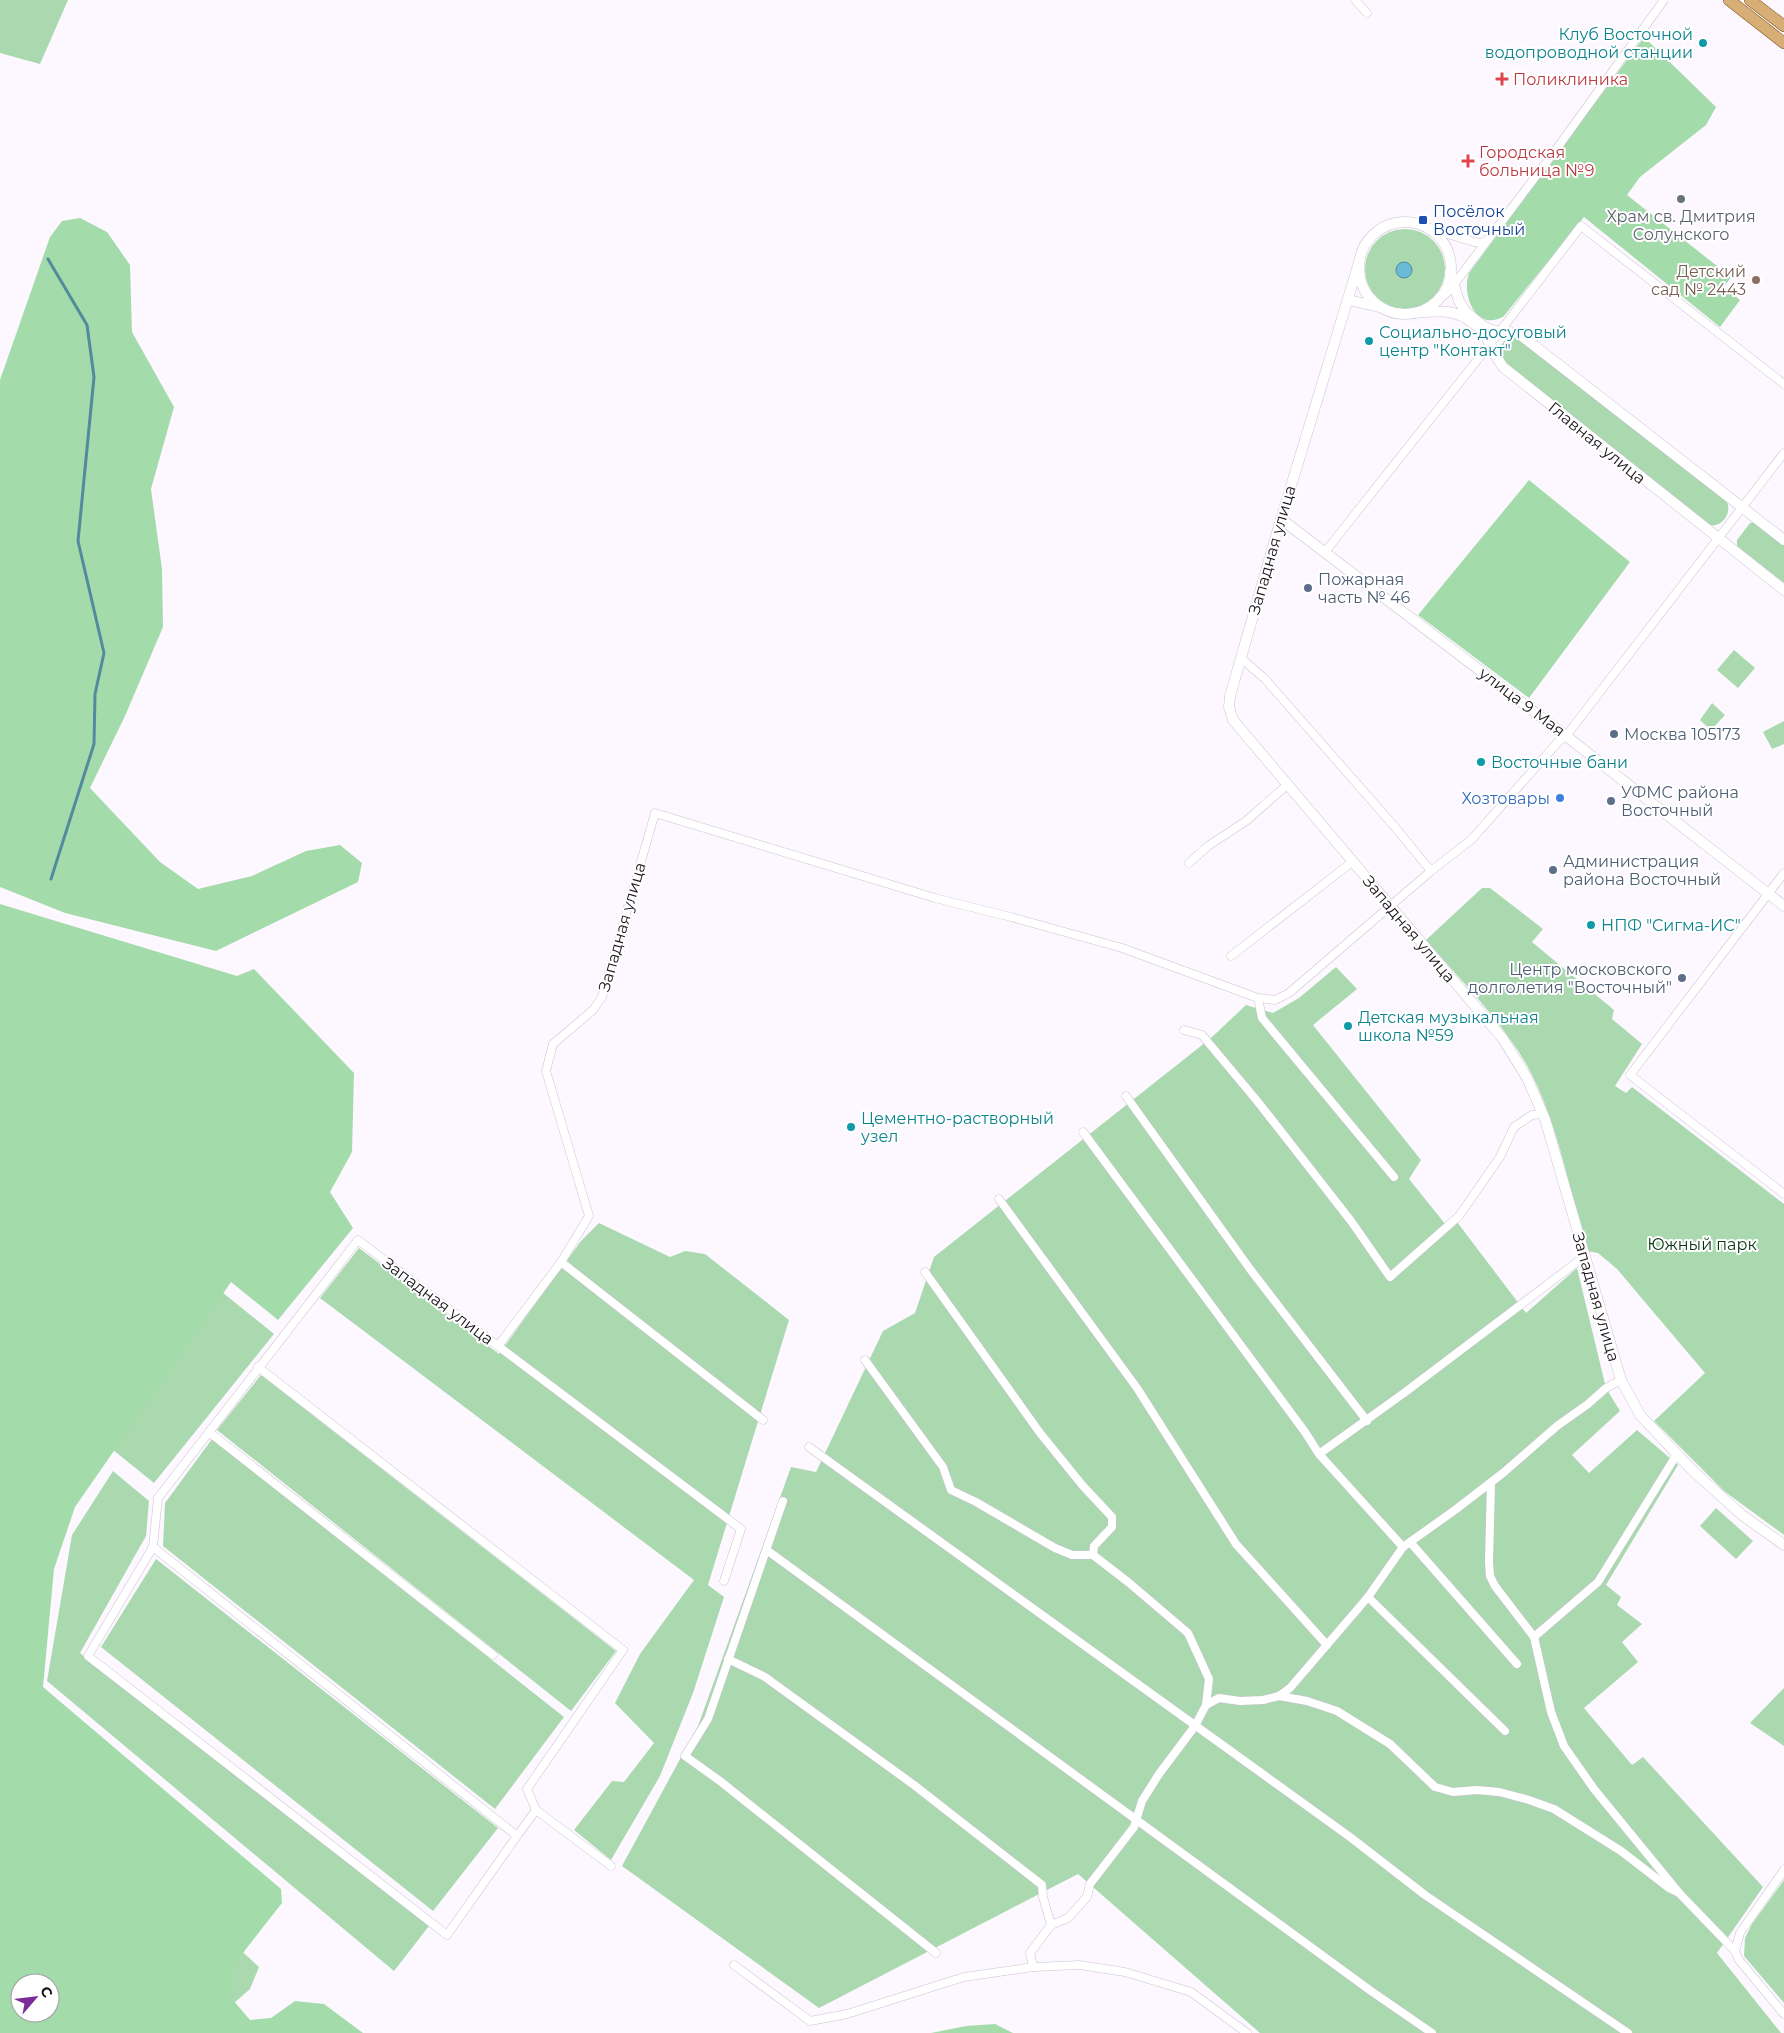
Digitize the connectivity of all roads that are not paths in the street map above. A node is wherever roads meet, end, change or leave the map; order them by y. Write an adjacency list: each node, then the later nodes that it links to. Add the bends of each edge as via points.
1 (1355, 0): 5 (street)
2 (1664, 0): 9 (street, via 1556,152)
3 (1729, 0): 7 (main road)
4 (1750, 0): 6 (main road)
5 (1367, 13)
6 (1784, 26)
7 (1784, 43)
8 (1424, 227): 9 (street, via 1474,242); 10 (street, via 1402,223 1383,228 1368,241); 11 (street, via 1445,247 1450,259)
9 (1487, 240): 12 (street)
10 (1360, 259): 13 (street, Западная улица); 15 (street, via 1366,291)
11 (1450, 272): 12 (street); 14 (street, via 1446,288)
12 (1454, 284): 14 (street); 17 (street, via 1465,311 1483,326)
13 (1349, 300): 15 (street); 22 (street, Западная улица)
14 (1436, 302): 16 (street)
15 (1384, 308): 16 (street, via 1400,314)
16 (1413, 313): 18 (street, Главная улица, via 1452,312 1462,315 1482,330)
17 (1502, 330): 18 (street); 19 (street, via 1581,226); 21 (street, via 1518,333)
18 (1490, 344): 23 (street, Главная улица, via 1503,367); 25 (street)
19 (1784, 384)
20 (1784, 453): 21 (street)
21 (1743, 508): 23 (street); 24 (street)
22 (1281, 519): 25 (street, улица 9 Мая); 27 (street, Западная улица)
23 (1719, 539): 26 (street, Главная улица); 28 (street)
24 (1784, 540)
25 (1325, 552): 28 (street, улица 9 Мая)
26 (1784, 590)
27 (1241, 658): 29 (street, Западная улица, via 1230,696 1233,720); 32 (street, via 1265,679)
28 (1566, 736): 32 (street, via 1472,839); 34 (street, улица 9 Мая)
29 (1287, 786): 30 (street, Западная улица); 31 (street)
30 (1352, 862): 36 (street, Западная улица); 37 (street)
31 (1189, 863)
32 (1431, 871): 36 (street)
33 (1784, 873): 34 (street)
34 (1768, 893): 35 (street, улица 9 Мая); 44 (street, via 1630,1075)
35 (1784, 906)
36 (1390, 907): 38 (street, via 1289,993 1275,1000); 41 (street, Западная улица, via 1503,1039 1527,1078)
37 (1231, 956)
38 (1258, 998): 43 (street, via 1262,1018); 47 (street, Западная улица, via 1122,948 935,898 655,813 602,997 593,1010 553,1044 546,1071 589,1216)
39 (1184, 1030): 41 (street, via 1202,1035 1258,1102 1351,1221 1390,1277 1459,1216 1500,1157 1514,1127 1532,1115)
40 (1126, 1096): 54 (street, via 1250,1269)
41 (1542, 1114): 46 (street, Западная улица)
42 (1084, 1132): 57 (street)
43 (1394, 1177)
44 (1784, 1194)
45 (999, 1199): 70 (street, via 1137,1388 1236,1544)
46 (1584, 1256): 52 (street, Западная улица); 54 (street)
47 (560, 1262): 49 (street, Западная улица); 53 (street)
48 (925, 1272): 66 (street, via 1040,1432 1112,1517 1112,1527 1094,1546)
49 (498, 1346): 51 (street, Западная улица, via 358,1240); 67 (street, via 741,1529)
50 (866, 1360): 66 (street, via 943,1467 951,1490 1055,1548 1072,1555)
51 (258, 1367): 55 (street); 78 (street, via 623,1650 527,1789)
52 (1621, 1380): 58 (street, Западная улица, via 1640,1415); 59 (street, via 1557,1426)
53 (763, 1420)
54 (1367, 1421): 57 (street)
55 (209, 1432): 63 (street, via 158,1498); 71 (street)
56 (809, 1447): 76 (street)
57 (1319, 1454): 64 (street)
58 (1677, 1454): 62 (street, Западная улица, via 1712,1490); 69 (street, via 1598,1582)
59 (1491, 1483): 61 (street); 69 (street, via 1490,1576)
60 (783, 1501): 65 (street)
61 (1410, 1542): 64 (street); 73 (street)
62 (1784, 1545)
63 (153, 1547): 80 (street); 80 (street, via 88,1656 447,1935)
64 (1403, 1548): 68 (street)
65 (768, 1551): 72 (street); 79 (street)
66 (1093, 1555): 75 (street, via 1188,1633 1209,1679)
67 (724, 1581)
68 (1368, 1598): 70 (street); 77 (street)
69 (1534, 1638): 83 (street, via 1551,1712 1564,1746 1594,1789)
70 (1327, 1645): 74 (street)
71 (493, 1655)
72 (728, 1659): 84 (street, via 765,1677 1042,1885); 86 (street, via 708,1719 685,1756)
73 (1517, 1664)
74 (1280, 1696): 75 (street, via 1240,1701 1220,1698); 83 (street, via 1307,1700 1338,1711 1390,1744 1435,1787 1453,1792 1499,1792 1554,1809 1621,1850)
75 (1206, 1705): 76 (street)
76 (1195, 1726): 79 (street, via 1142,1801); 92 (street, via 1425,1895)
77 (1505, 1731)
78 (536, 1810): 80 (street); 81 (street)
79 (1136, 1818): 84 (street, via 1134,1827 1090,1884 1087,1897 1068,1918); 91 (street)
80 (517, 1836)
81 (611, 1866)
82 (1784, 1870): 85 (street, via 1740,1934)
83 (1680, 1894): 85 (street)
84 (1051, 1925): 88 (street, via 1030,1953)
85 (1735, 1951): 89 (street)
86 (936, 1953)
87 (734, 1965): 88 (street, via 810,2021 847,2014 964,1977)
88 (1033, 1967): 90 (street, via 1079,1965 1125,1972 1191,1992)
89 (1784, 2014)
90 (1247, 2033)
91 (1432, 2033)
92 (1628, 2033)

